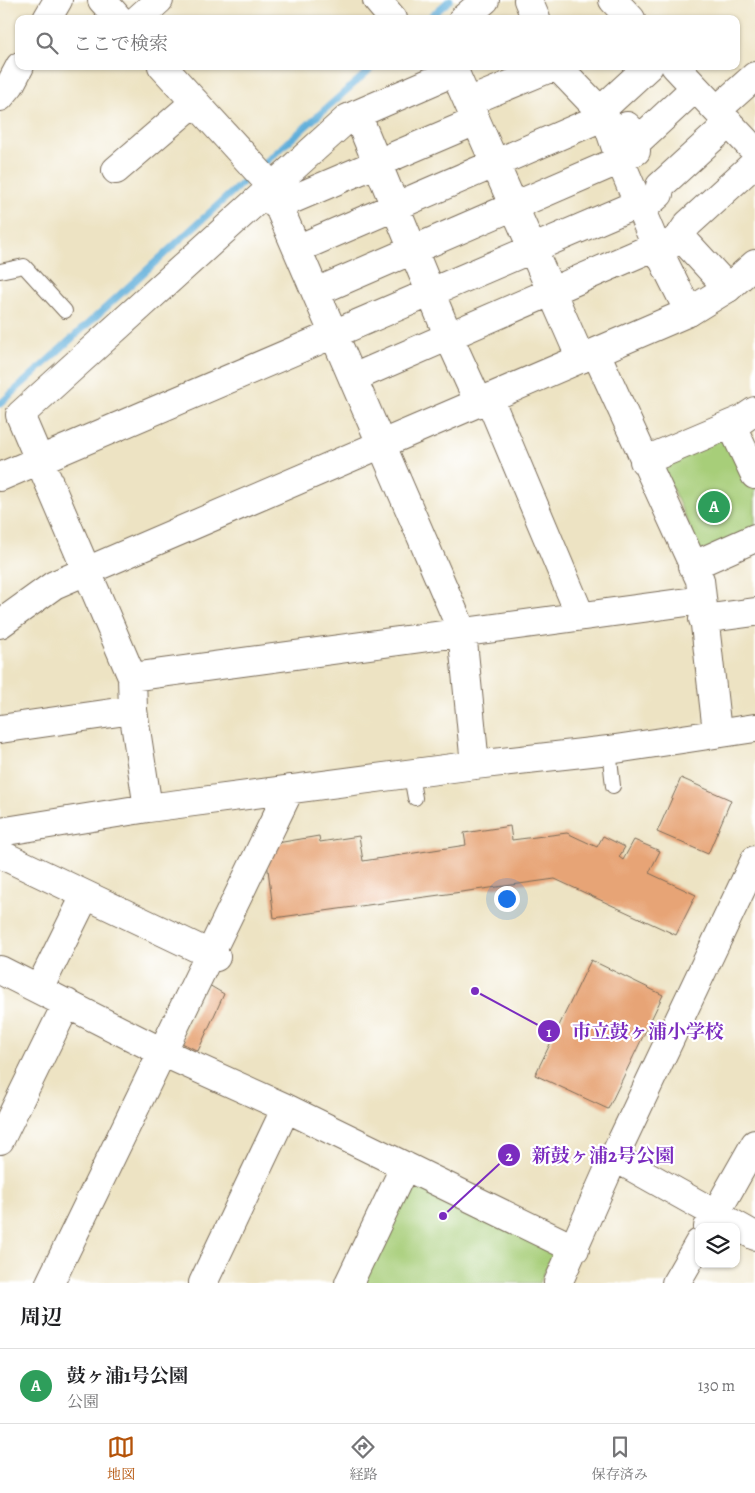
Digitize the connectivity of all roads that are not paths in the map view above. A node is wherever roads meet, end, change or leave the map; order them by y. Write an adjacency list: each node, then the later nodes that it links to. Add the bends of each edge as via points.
1 (58, 0): 8 (street)
2 (102, 0): 9 (street)
3 (159, 0): 10 (street)
4 (377, 0): 11 (street)
5 (485, 0): 12 (street)
6 (528, 0): 13 (street)
7 (613, 0): 14 (street)
8 (49, 15)
9 (115, 15)
10 (142, 15)
11 (390, 15)
12 (468, 15)
13 (534, 15)
14 (627, 15)
15 (166, 70): 24 (street)
16 (451, 70): 27 (street)
17 (453, 70): 26 (street)
18 (549, 70): 26 (street)
19 (560, 70): 25 (street)
20 (645, 70): 25 (street)
21 (679, 70): 23 (street)
22 (755, 76): 28 (street)
23 (695, 88): 28 (street); 29 (street)
24 (195, 102): 34 (street); 35 (street, via 246,158)
25 (604, 111): 29 (street); 31 (street)
26 (472, 112): 31 (street); 33 (street)
27 (357, 114): 33 (street); 35 (street, via 348,118)
28 (723, 117): 30 (street); 36 (street)
29 (633, 146): 36 (street); 38 (street)
30 (755, 151)
31 (495, 163): 37 (street); 38 (street)
32 (755, 163): 39 (street)
33 (376, 164): 35 (street); 37 (street)
34 (116, 170)
35 (271, 192): 40 (street); 59 (street, via 20,414)
36 (650, 198): 39 (street); 39 (street); 42 (street)
37 (394, 206): 40 (street); 41 (street)
38 (514, 206): 41 (street); 42 (street)
39 (671, 240): 45 (street); 48 (street); 50 (street)
40 (297, 249): 46 (street)
41 (412, 249): 46 (street); 47 (street)
42 (532, 250): 47 (street); 48 (street)
43 (755, 264): 45 (street)
44 (0, 271): 49 (lane, via 24,266)
45 (728, 288): 50 (street)
46 (316, 292): 51 (street)
47 (432, 292): 51 (street); 52 (street)
48 (551, 292): 52 (street); 53 (street)
49 (65, 311)
50 (689, 312): 53 (street)
51 (334, 335): 54 (street); 59 (street)
52 (448, 335): 54 (street); 55 (street)
53 (588, 356): 55 (street); 60 (street)
54 (353, 378): 58 (street)
55 (484, 401): 58 (street); 68 (street)
56 (755, 411): 57 (street)
57 (731, 424): 60 (street); 61 (street)
58 (381, 444): 65 (street); 70 (street)
59 (40, 461): 62 (street); 65 (street)
60 (644, 461): 64 (street)
61 (755, 474)
62 (0, 477)
63 (755, 538): 64 (street)
64 (692, 566): 66 (street, via 700,580)
65 (86, 571): 69 (street, via 54,585); 71 (street)
66 (702, 610): 67 (street); 68 (street); 75 (street)
67 (755, 612)
68 (580, 615): 70 (street)
69 (0, 624)
70 (462, 631): 71 (street); 77 (street)
71 (132, 677): 72 (street)
72 (133, 710): 74 (street); 80 (street)
73 (755, 728): 75 (street)
74 (0, 729)
75 (717, 732): 76 (street)
76 (608, 750): 77 (street); 78 (lane)
77 (475, 765): 79 (street)
78 (613, 786)
79 (290, 789): 80 (street); 85 (street)
80 (148, 808): 81 (street)
81 (0, 832)
82 (0, 854): 84 (street)
83 (755, 860): 93 (street)
84 (85, 896): 85 (street); 87 (street)
85 (213, 956): 89 (street)
86 (0, 970): 87 (street)
87 (39, 989): 88 (street)
88 (66, 1003): 89 (street); 91 (street)
89 (162, 1052): 90 (street); 99 (street)
90 (286, 1108): 94 (street); 100 (street)
91 (0, 1140)
92 (755, 1144): 95 (street)
93 (614, 1157): 95 (street); 97 (street)
94 (405, 1166): 97 (street); 101 (street)
95 (712, 1220): 96 (street)
96 (755, 1236)
97 (575, 1249): 102 (street)
98 (695, 1250): 103 (street)
99 (50, 1283)
100 (203, 1283)
101 (349, 1283)
102 (558, 1283)
103 (676, 1283)

